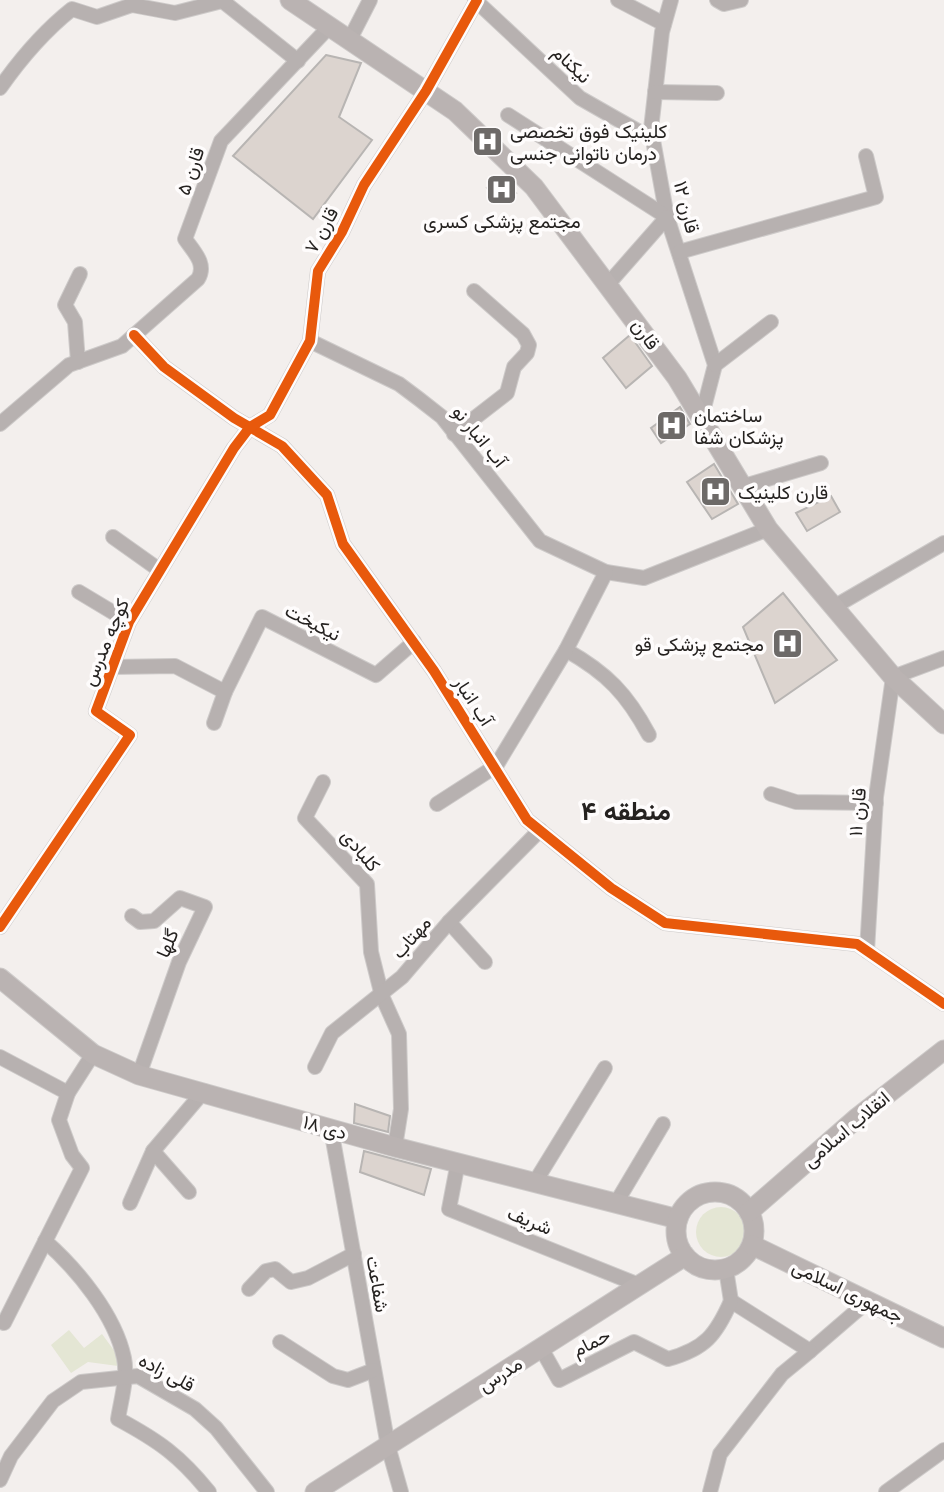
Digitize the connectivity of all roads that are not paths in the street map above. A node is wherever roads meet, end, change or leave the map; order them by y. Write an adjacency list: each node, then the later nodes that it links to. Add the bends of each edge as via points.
1 (290, 0): 11 (main road, قارن)
2 (370, 0): 12 (street)
3 (476, 0): 15 (street, قارن ٧); 19 (street, نیکنام, via 580,98)
4 (618, 0): 10 (street)
5 (671, 0): 10 (street, قارن ۱۲)
6 (717, 0): 7 (street, via 724,4)
7 (741, 0)
8 (225, 1): 9 (street, via 175,13); 13 (street)
9 (132, 3): 14 (street, via 97,17 72,9 22,57)
10 (664, 24): 16 (street, قارن ۱۲)
11 (330, 26): 12 (main road, قارن); 13 (street, قارن ۵)
12 (350, 39): 15 (main road, قارن)
13 (298, 61): 27 (street, قارن ۵, via 221,141 185,239 201,262 198,279)
14 (0, 89)
15 (426, 91): 24 (main road, قارن, via 456,111 534,187); 28 (street, قارن ٧, via 364,185 318,271)
16 (655, 92): 17 (street); 19 (street, قارن ۱۲)
17 (717, 93)
18 (509, 115): 21 (street)
19 (652, 139): 21 (street, قارن ۱۲)
20 (866, 156): 22 (street, via 876,197)
21 (667, 217): 22 (street, قارن ۱۲); 24 (street)
22 (679, 252): 30 (street, قارن ۱۲)
23 (80, 274): 29 (street, via 65,305 75,322)
24 (609, 283): 31 (main road, قارن)
25 (474, 291): 34 (street, via 523,334 527,353 514,367 507,393)
26 (771, 322): 30 (street)
27 (134, 335): 29 (street, via 122,346); 33 (street, آب انبار, via 164,367)
28 (310, 341): 33 (street, قارن ٧, via 270,415); 34 (street, آب انبار نو, via 399,384 442,417)
29 (78, 362): 32 (street)
30 (715, 365): 31 (street)
31 (701, 419): 36 (main road, قارن)
32 (0, 424)
33 (250, 427): 40 (street, کوچه مدرس); 45 (street, آب انبار, via 282,446 327,495 343,544)
34 (453, 434): 41 (street, آب انبار نو, via 540,541)
35 (821, 463): 36 (street)
36 (741, 487): 37 (main road, قارن)
37 (768, 529): 41 (street, آب انبار نو, via 644,578); 43 (main road, قارن)
38 (113, 537): 40 (street)
39 (944, 543): 43 (street)
40 (158, 569): 44 (street, کوچه مدرس)
41 (606, 572): 46 (street)
42 (79, 592): 44 (street)
43 (832, 608): 49 (main road, قارن)
44 (129, 622): 48 (street, کوچه مدرس)
45 (414, 642): 50 (street, نیکبخت, via 376,675 262,617); 54 (street, آب انبار)
46 (566, 650): 53 (street, via 618,687); 54 (street)
47 (944, 658): 49 (street)
48 (113, 667): 50 (street, via 175,666); 62 (street, کوچه مدرس, via 96,711 130,735)
49 (893, 677): 52 (main road, قارن); 57 (street, قارن ۱۱)
50 (225, 692): 51 (street)
51 (214, 723)
52 (944, 723)
53 (649, 736)
54 (496, 766): 58 (street); 59 (street, آب انبار, via 527,820)
55 (323, 782): 66 (street, کلبادی, via 305,818 367,884 371,952)
56 (771, 794): 57 (street, via 796,802)
57 (876, 803): 63 (street, قارن ۱۱)
58 (437, 804)
59 (540, 830): 61 (street, مهتاب); 63 (street, آب انبار, via 611,888 665,923 821,939 857,944)
60 (132, 916): 73 (street, گلها, via 139,922 155,921 180,898 205,907 179,962)
61 (449, 922): 64 (street); 66 (street, مهتاب)
62 (0, 927)
63 (867, 951): 67 (street, آب انبار)
64 (485, 962)
65 (0, 978): 69 (main road, ۱۸ دی)
66 (382, 996): 71 (street, مهتاب, via 332,1033); 78 (street, via 399,1034 401,1109)
67 (944, 1004)
68 (944, 1050): 85 (main road, انقلاب اسلامی)
69 (93, 1054): 73 (main road, ۱۸ دی); 75 (street)
70 (0, 1057): 75 (street)
71 (315, 1067)
72 (605, 1068): 81 (street)
73 (139, 1075): 74 (main road, ۱۸ دی)
74 (204, 1091): 77 (main road, ۱۸ دی); 79 (street)
75 (68, 1093): 87 (street, via 59,1120 82,1168)
76 (663, 1124): 84 (street)
77 (331, 1129): 78 (main road, ۱۸ دی); 89 (street, شفاعت)
78 (395, 1147): 80 (main road, ۱۸ دی)
79 (153, 1152): 82 (street); 83 (street)
80 (458, 1162): 81 (main road, ۱۸ دی); 92 (street, شریف, via 450,1209)
81 (536, 1182): 84 (main road, ۱۸ دی)
82 (189, 1192)
83 (130, 1203)
84 (616, 1203): 86 (main road, ۱۸ دی)
85 (749, 1212): 86 (main road, via 737,1198 711,1192 694,1198); 88 (main road, via 754,1228)
86 (677, 1219): 90 (main road, via 678,1245)
87 (45, 1241): 96 (street); 102 (street, قلی زاده, via 71,1264 105,1313 124,1358)
88 (752, 1245): 91 (main road); 95 (main road, جمهوری اسلامی)
89 (354, 1254): 93 (street, via 308,1278 290,1282 275,1269 267,1271); 101 (street, شفاعت)
90 (685, 1256): 91 (main road, via 704,1269); 92 (main road, مدرس)
91 (726, 1269): 94 (street)
92 (639, 1285): 99 (main road, مدرس)
93 (249, 1289)
94 (731, 1301): 99 (street, حمام, via 718,1329 694,1352 668,1359 634,1342 559,1380); 100 (street)
95 (868, 1301): 97 (main road, جمهوری اسلامی); 100 (street)
96 (4, 1323)
97 (944, 1338)
98 (280, 1342): 101 (street, via 333,1376 348,1380)
99 (541, 1348): 103 (main road, مدرس)
100 (810, 1351): 110 (street, via 782,1374 720,1454)
101 (374, 1370): 103 (street, شفاعت)
102 (125, 1376): 105 (street, via 80,1382 53,1401 11,1455); 106 (street, via 118,1419 184,1461); 107 (street, قلی زاده, via 138,1376 195,1409 230,1443)
103 (388, 1446): 108 (main road, مدرس); 109 (street, شفاعت)
104 (944, 1450): 111 (street)
105 (0, 1480)
106 (209, 1492)
107 (267, 1492)
108 (315, 1492)
109 (401, 1492)
110 (710, 1492)
111 (886, 1492)

